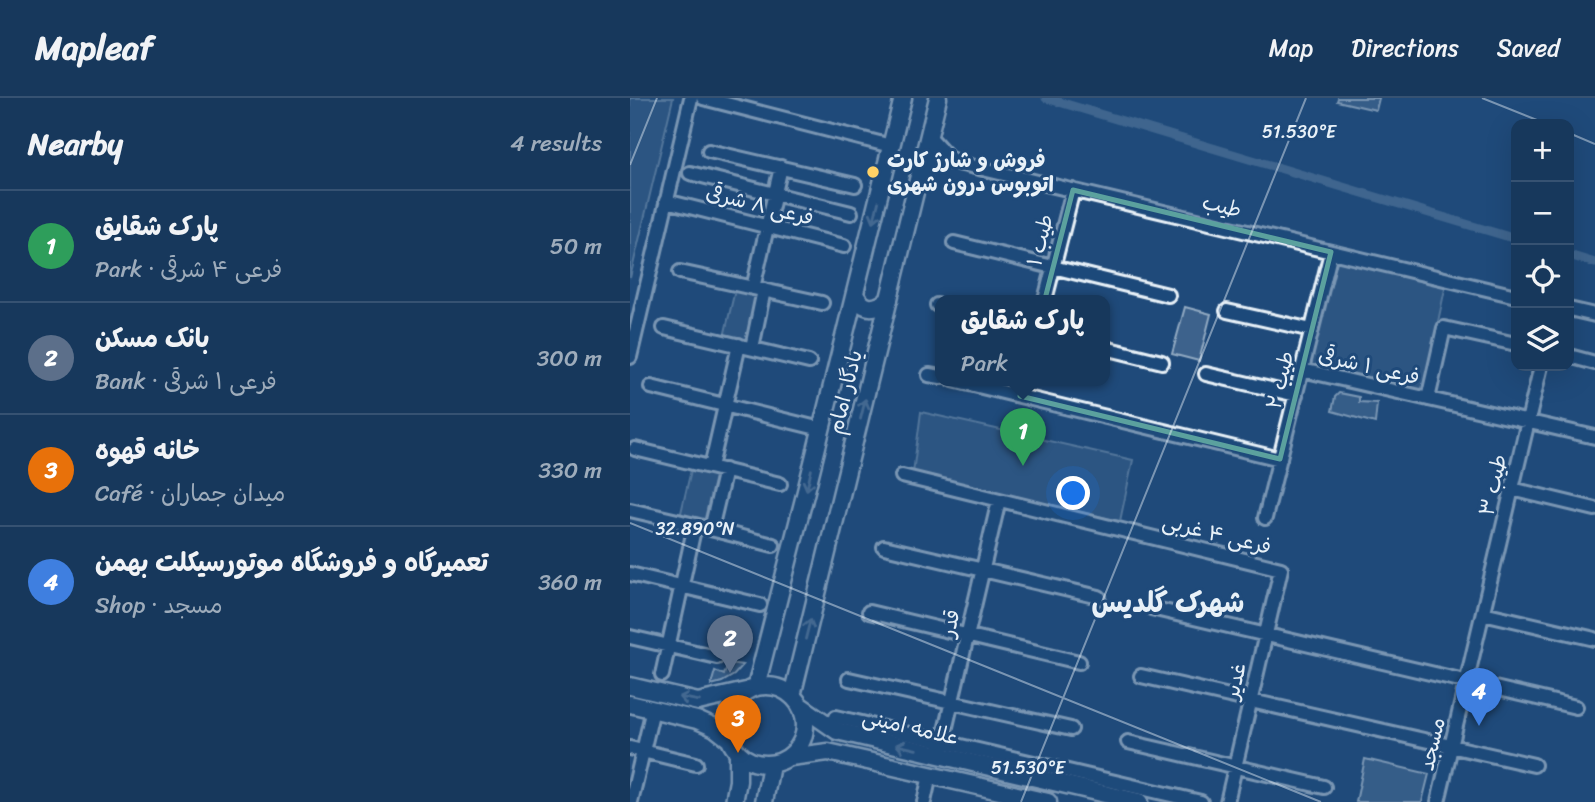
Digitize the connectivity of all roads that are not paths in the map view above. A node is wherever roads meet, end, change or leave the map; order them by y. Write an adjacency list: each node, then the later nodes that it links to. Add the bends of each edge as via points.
1 (691, 98): 15 (street)
2 (703, 98): 6 (street)
3 (903, 98): 6 (main road, یادگار امام)
4 (938, 98): 5 (main road, یادگار امام)
5 (929, 135): 8 (street, طیب); 11 (main road, یادگار امام)
6 (891, 146): 24 (main road, یادگار امام, one-way to 24)
7 (709, 151): 9 (street)
8 (958, 163): 11 (street, via 939,160); 13 (street, طیب)
9 (781, 167): 12 (street); 14 (street)
10 (690, 173): 14 (street)
11 (919, 177): 28 (main road, یادگار امام)
12 (855, 185)
13 (1073, 190): 20 (street, طیب); 21 (street, طیب ۱)
14 (775, 194): 16 (street); 17 (street)
15 (666, 201): 17 (street, فرعی ۸ شرقی); 40 (street)
16 (851, 213)
17 (767, 226): 19 (street, فرعی ۸ شرقی); 23 (street)
18 (954, 243): 21 (street)
19 (844, 246)
20 (1331, 252): 27 (street, طیب); 34 (street, طیب ۲)
21 (1053, 267): 25 (street, طیب ۱); 26 (street)
22 (680, 272): 23 (street)
23 (759, 289): 29 (street); 37 (street)
24 (855, 294): 28 (main road, via 859,302 873,308); 55 (main road, یادگار امام)
25 (1046, 295)
26 (1168, 295)
27 (1511, 295)
28 (889, 300): 94 (main road, یادگار امام, one-way to 28)
29 (822, 303)
30 (1574, 310): 32 (street)
31 (1227, 311): 34 (street)
32 (1595, 315)
33 (664, 328): 36 (street)
34 (1312, 330): 44 (street, طیب ۲)
35 (1511, 343): 52 (street, via 1444,328)
36 (738, 345): 37 (street); 53 (street)
37 (752, 348): 41 (street)
38 (1110, 349): 42 (street)
39 (1574, 357): 43 (street)
40 (630, 358)
41 (809, 362)
42 (1162, 362)
43 (1595, 363)
44 (1302, 370): 50 (street, طیب ۲); 52 (street, فرعی ۱ شرقی)
45 (1540, 371): 54 (street, طیب ۳)
46 (1206, 374): 50 (street)
47 (978, 386): 51 (street)
48 (1022, 386): 51 (street)
49 (650, 387): 53 (street)
50 (1296, 395): 58 (street, طیب ۲)
51 (1020, 396): 58 (street)
52 (1427, 399): 54 (street, فرعی ۱ شرقی)
53 (725, 405): 55 (street); 59 (street)
54 (1528, 421): 56 (street, فرعی ۱ شرقی); 63 (street, طیب ۳)
55 (821, 429): 93 (main road, یادگار امام, one-way to 93)
56 (1595, 437)
57 (635, 449): 59 (street)
58 (1280, 459): 67 (street, طیب ۲)
59 (711, 467): 60 (street)
60 (725, 470): 62 (street); 69 (street)
61 (902, 476): 64 (street)
62 (780, 484)
63 (1512, 489): 65 (street); 80 (street, طیب ۳)
64 (999, 500): 72 (street, فرعی ۴ غربی); 73 (street, قدر)
65 (1595, 509)
66 (630, 510): 68 (street)
67 (1265, 518)
68 (695, 524): 69 (street); 75 (street)
69 (711, 529): 70 (street)
70 (773, 545)
71 (884, 547): 73 (street)
72 (1281, 569): 81 (street, غدیر)
73 (983, 570): 76 (street); 82 (street, قدر)
74 (633, 575): 75 (street)
75 (681, 587): 77 (street); 85 (street)
76 (1099, 597)
77 (760, 605)
78 (1151, 608): 81 (street)
79 (869, 612): 82 (street)
80 (1483, 613): 84 (street); 91 (street, مسجد)
81 (1266, 635): 91 (street); 95 (street, غدیر)
82 (967, 636): 87 (street); 96 (street, قدر)
83 (630, 637): 85 (street)
84 (1593, 638)
85 (668, 646): 86 (street); 88 (street)
86 (717, 657)
87 (1079, 662)
88 (662, 675)
89 (1141, 676): 95 (street)
90 (849, 679): 96 (street)
91 (1466, 681): 98 (street); 104 (street, مسجد)
92 (630, 686): 93 (main road, one-way to 92, via 698,702)
93 (752, 689): 94 (main road, via 782,689); 102 (main road, via 735,701 729,713)
94 (797, 701): 106 (main road, علامه امینی, one-way to 94, via 837,731); 109 (main road, via 806,718 806,731)
95 (1250, 701): 104 (street); 113 (street, غدیر)
96 (951, 702): 101 (street); 106 (street, قدر)
97 (630, 704): 99 (main road)
98 (1576, 707)
99 (653, 709): 102 (main road, via 697,720); 107 (street)
100 (836, 716): 106 (street)
101 (1071, 729)
102 (729, 738): 108 (main road)
103 (1128, 742): 113 (street)
104 (1451, 747): 112 (street); 126 (street, مسجد)
105 (630, 748): 107 (street)
106 (941, 748): 114 (main road, علامه امینی); 124 (street)
107 (644, 751): 110 (street); 118 (street)
108 (738, 753): 111 (main road, via 748,761); 119 (main road)
109 (790, 757): 111 (main road); 115 (main road, علامه امینی, via 828,752)
110 (696, 764)
111 (771, 765): 120 (main road)
112 (1534, 765)
113 (1235, 768): 116 (street); 125 (street, غدیر)
114 (1016, 773): 117 (main road); 123 (main road, علامه امینی)
115 (930, 775): 117 (main road, علامه امینی); 121 (street)
116 (1324, 787)
117 (1010, 793): 122 (main road, علامه امینی)
118 (631, 802)
119 (734, 802)
120 (764, 802)
121 (924, 802)
122 (1048, 802)
123 (1139, 802)
124 (1201, 802)
125 (1227, 802)
126 (1438, 802)

